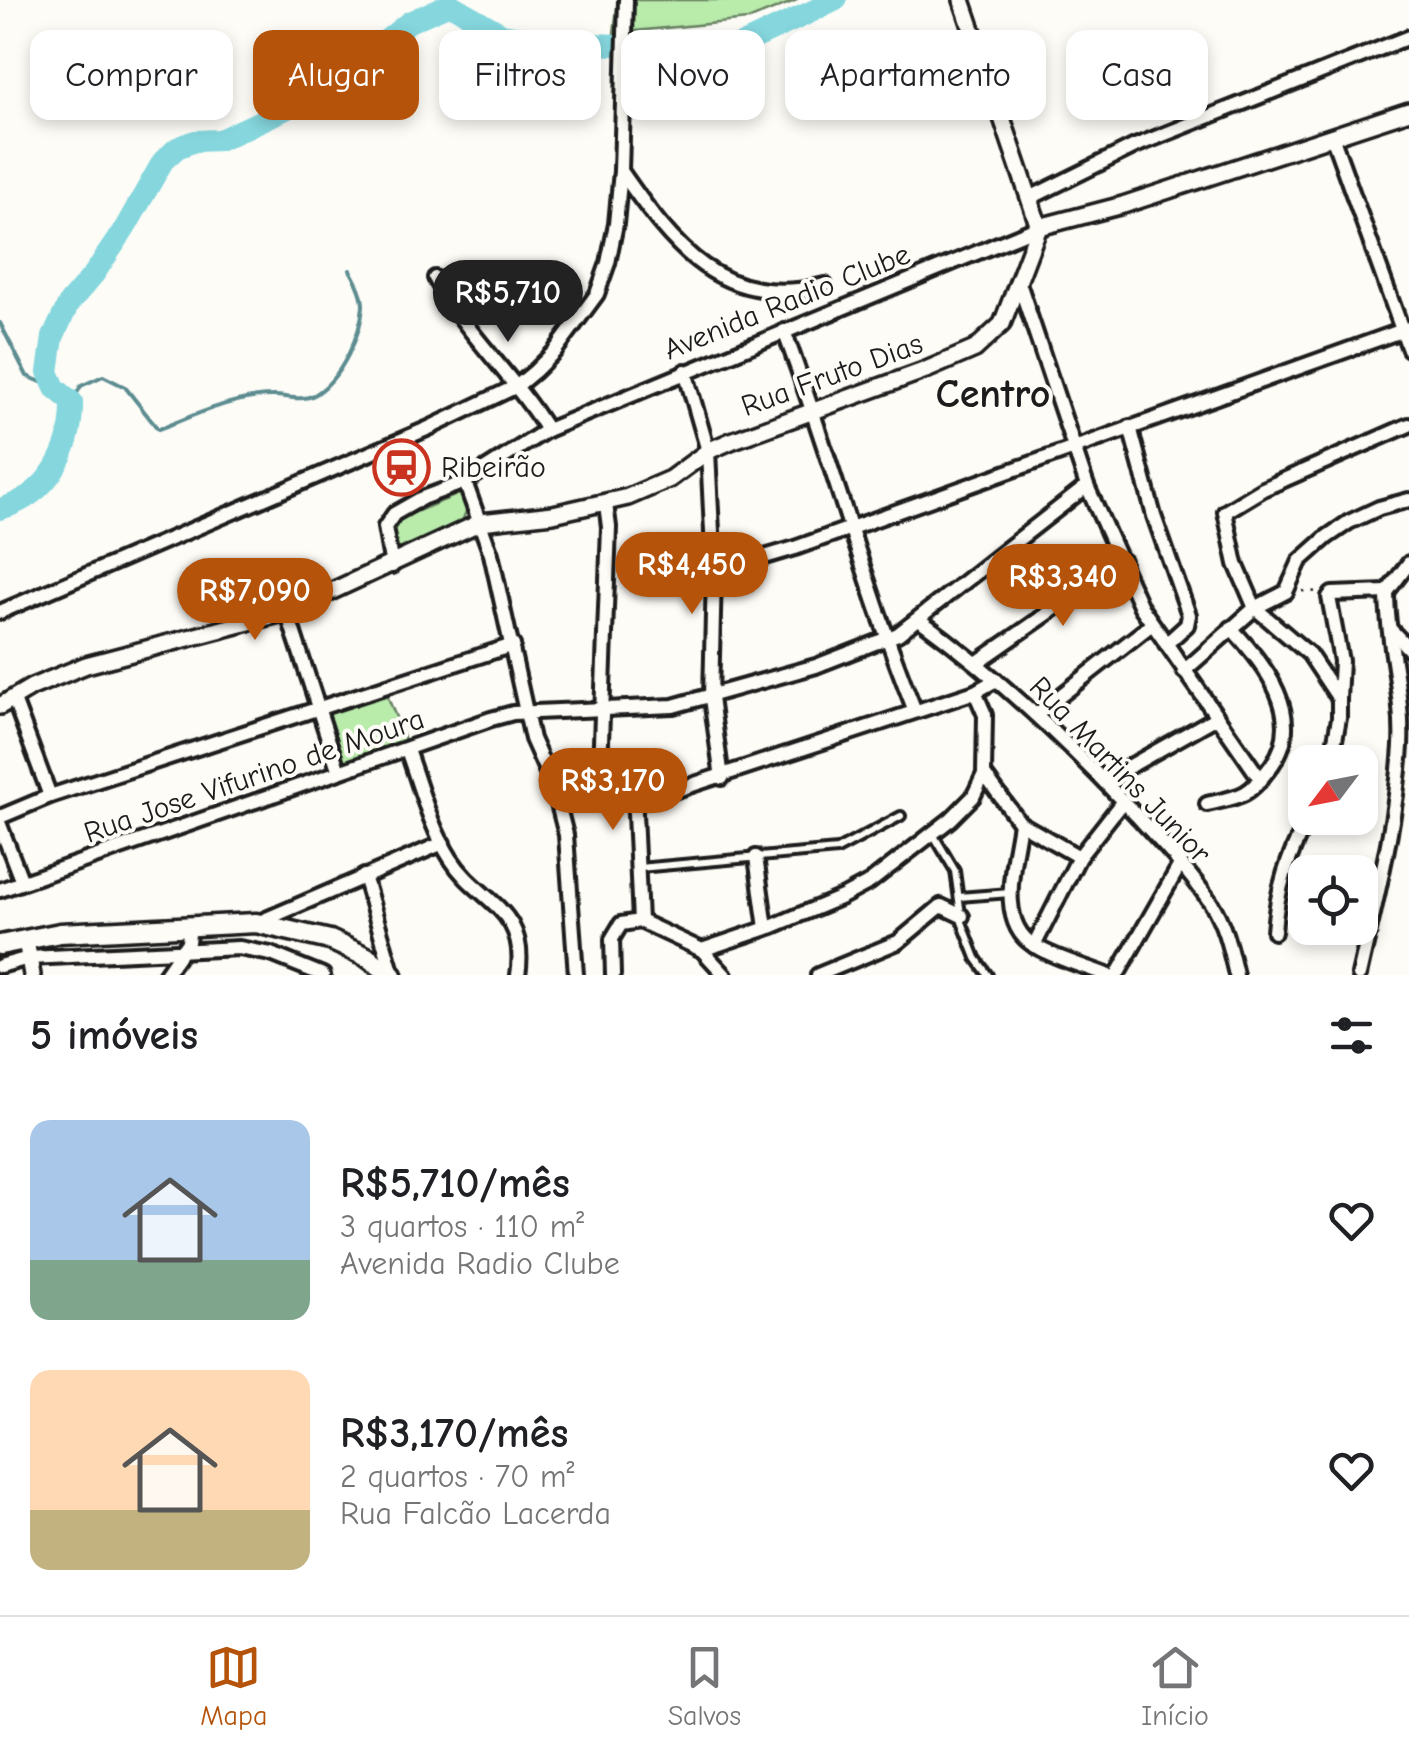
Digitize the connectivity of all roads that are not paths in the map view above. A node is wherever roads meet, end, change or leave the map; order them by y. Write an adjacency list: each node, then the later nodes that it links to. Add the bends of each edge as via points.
1 (626, 0): 6 (street)
2 (963, 2): 7 (street)
3 (1409, 36): 7 (street, via 1135,146)
4 (1409, 111): 5 (street)
5 (1333, 138): 8 (street); 12 (street)
6 (620, 171): 11 (street, via 670,238 728,280 782,292); 16 (street, via 616,224 597,294 556,351)
7 (1030, 198): 8 (street)
8 (1040, 227): 10 (street); 13 (street, Avenida Radio Clube)
9 (436, 278): 16 (street, via 469,332)
10 (1018, 280): 17 (street, Rua Fruto Dias, via 1002,324 976,349); 21 (street)
11 (825, 285)
12 (1405, 329): 14 (street); 19 (street)
13 (784, 330): 15 (street, Avenida Radio Clube); 17 (street)
14 (1409, 349)
15 (684, 371): 20 (street, Avenida Radio Clube); 22 (street)
16 (516, 386): 20 (street); 35 (street)
17 (813, 409): 22 (street, Rua Fruto Dias); 28 (street)
18 (1409, 425): 34 (street, via 1227,509 1236,564)
19 (1130, 427): 21 (street); 42 (street, via 1190,615)
20 (546, 430): 23 (street, Avenida Radio Clube)
21 (1075, 446): 24 (street); 28 (street)
22 (708, 451): 26 (street, Rua Fruto Dias, via 670,479); 32 (street)
23 (465, 482): 27 (street); 31 (street, Avenida Radio Clube, via 394,514 385,527)
24 (1087, 486): 29 (street); 37 (street, Rua Jose Vifurino de Moura)
25 (1409, 500): 34 (street, via 1378,508 1327,537 1300,561 1286,592)
26 (606, 504): 27 (street, Rua Fruto Dias); 52 (street)
27 (481, 522): 31 (street); 43 (street)
28 (852, 527): 32 (street); 41 (street)
29 (1123, 561): 38 (street); 45 (street)
30 (1409, 563): 33 (street)
31 (392, 566): 36 (street)
32 (714, 572): 49 (street)
33 (1387, 592): 39 (street); 50 (street, via 1332,594)
34 (1254, 608): 40 (street); 50 (street, via 1310,654)
35 (0, 612)
36 (286, 612): 51 (street, via 86,665); 53 (street)
37 (920, 620): 41 (street, Rua Jose Vifurino de Moura); 45 (street)
38 (1152, 624): 42 (street); 56 (street)
39 (1388, 627): 44 (street); 112 (street, via 1401,746 1382,885)
40 (1230, 628): 46 (street); 64 (street, via 1274,684 1284,716 1281,752)
41 (886, 639): 49 (street, Rua Jose Vifurino de Moura); 54 (street)
42 (1166, 644): 46 (street)
43 (512, 645): 53 (street); 55 (street)
44 (1409, 650)
45 (978, 662): 47 (street)
46 (1184, 671): 57 (street)
47 (996, 680): 48 (street, Rua Martins Junior); 56 (street, Rua Martins Junior)
48 (975, 692): 54 (street, Rua Martins Junior); 62 (street, via 986,715)
49 (711, 698): 52 (street, Rua Jose Vifurino de Moura); 63 (street)
50 (1339, 700): 58 (street)
51 (6, 702): 67 (street)
52 (604, 709): 55 (street, Rua Jose Vifurino de Moura); 60 (street)
53 (319, 710): 61 (street); 67 (street)
54 (914, 711): 63 (street, Rua Martins Junior)
55 (525, 714): 59 (street, Rua Jose Vifurino de Moura, via 491,719); 66 (street)
56 (1036, 715): 65 (street, Rua Martins Junior)
57 (1217, 717): 64 (street); 65 (street)
58 (1334, 745)
59 (407, 750): 61 (street, Rua Jose Vifurino de Moura); 77 (street)
60 (600, 769): 66 (street); 69 (street, via 628,782)
61 (339, 772): 83 (street, Rua Jose Vifurino de Moura)
62 (984, 774): 73 (street); 75 (street, via 973,797)
63 (722, 778): 69 (street, Rua Martins Junior)
64 (1260, 780): 70 (street, via 1244,794)
65 (1104, 782): 68 (street, Rua Martins Junior)
66 (554, 788): 104 (street, via 570,869)
67 (50, 796): 72 (street)
68 (1123, 801): 79 (street); 80 (street, Rua Martins Junior)
69 (634, 804): 81 (street)
70 (1207, 804)
71 (901, 816): 78 (lane, via 837,850)
72 (0, 817)
73 (1020, 823): 79 (street); 85 (street)
74 (0, 826): 83 (street)
75 (932, 833): 86 (lane, via 955,871); 91 (street, via 870,882)
76 (1299, 835): 92 (street, via 1276,894)
77 (443, 844): 82 (street); 103 (street, via 508,920 519,942)
78 (756, 857): 81 (lane); 91 (street)
79 (1079, 857): 94 (street)
80 (1180, 864): 110 (street); 111 (street, Rua Martins Junior, via 1212,905)
81 (638, 868): 88 (street)
82 (364, 876): 89 (street); 102 (street)
83 (22, 882): 84 (street, Rua Jose Vifurino de Moura)
84 (0, 890)
85 (1011, 893): 86 (lane); 94 (street, via 1014,921)
86 (959, 897): 87 (lane)
87 (962, 916): 107 (street, via 941,906 898,942); 108 (lane)
88 (640, 921): 97 (street); 105 (street, via 616,929)
89 (256, 924): 90 (main road); 102 (main road, via 330,940)
90 (190, 926): 95 (main road, via 60,933); 96 (street)
91 (766, 928): 97 (street)
92 (1274, 932)
93 (0, 946): 95 (main road)
94 (1034, 946): 109 (street)
95 (27, 948): 96 (street); 98 (street); 99 (street)
96 (184, 949): 100 (street); 101 (street, via 240,948)
97 (702, 950): 106 (street)
98 (0, 966)
99 (32, 975)
100 (165, 975)
101 (323, 975)
102 (393, 975)
103 (518, 975)
104 (576, 975)
105 (613, 975)
106 (725, 975)
107 (818, 975)
108 (988, 975)
109 (1107, 975)
110 (1117, 975)
111 (1236, 975)
112 (1358, 975)

